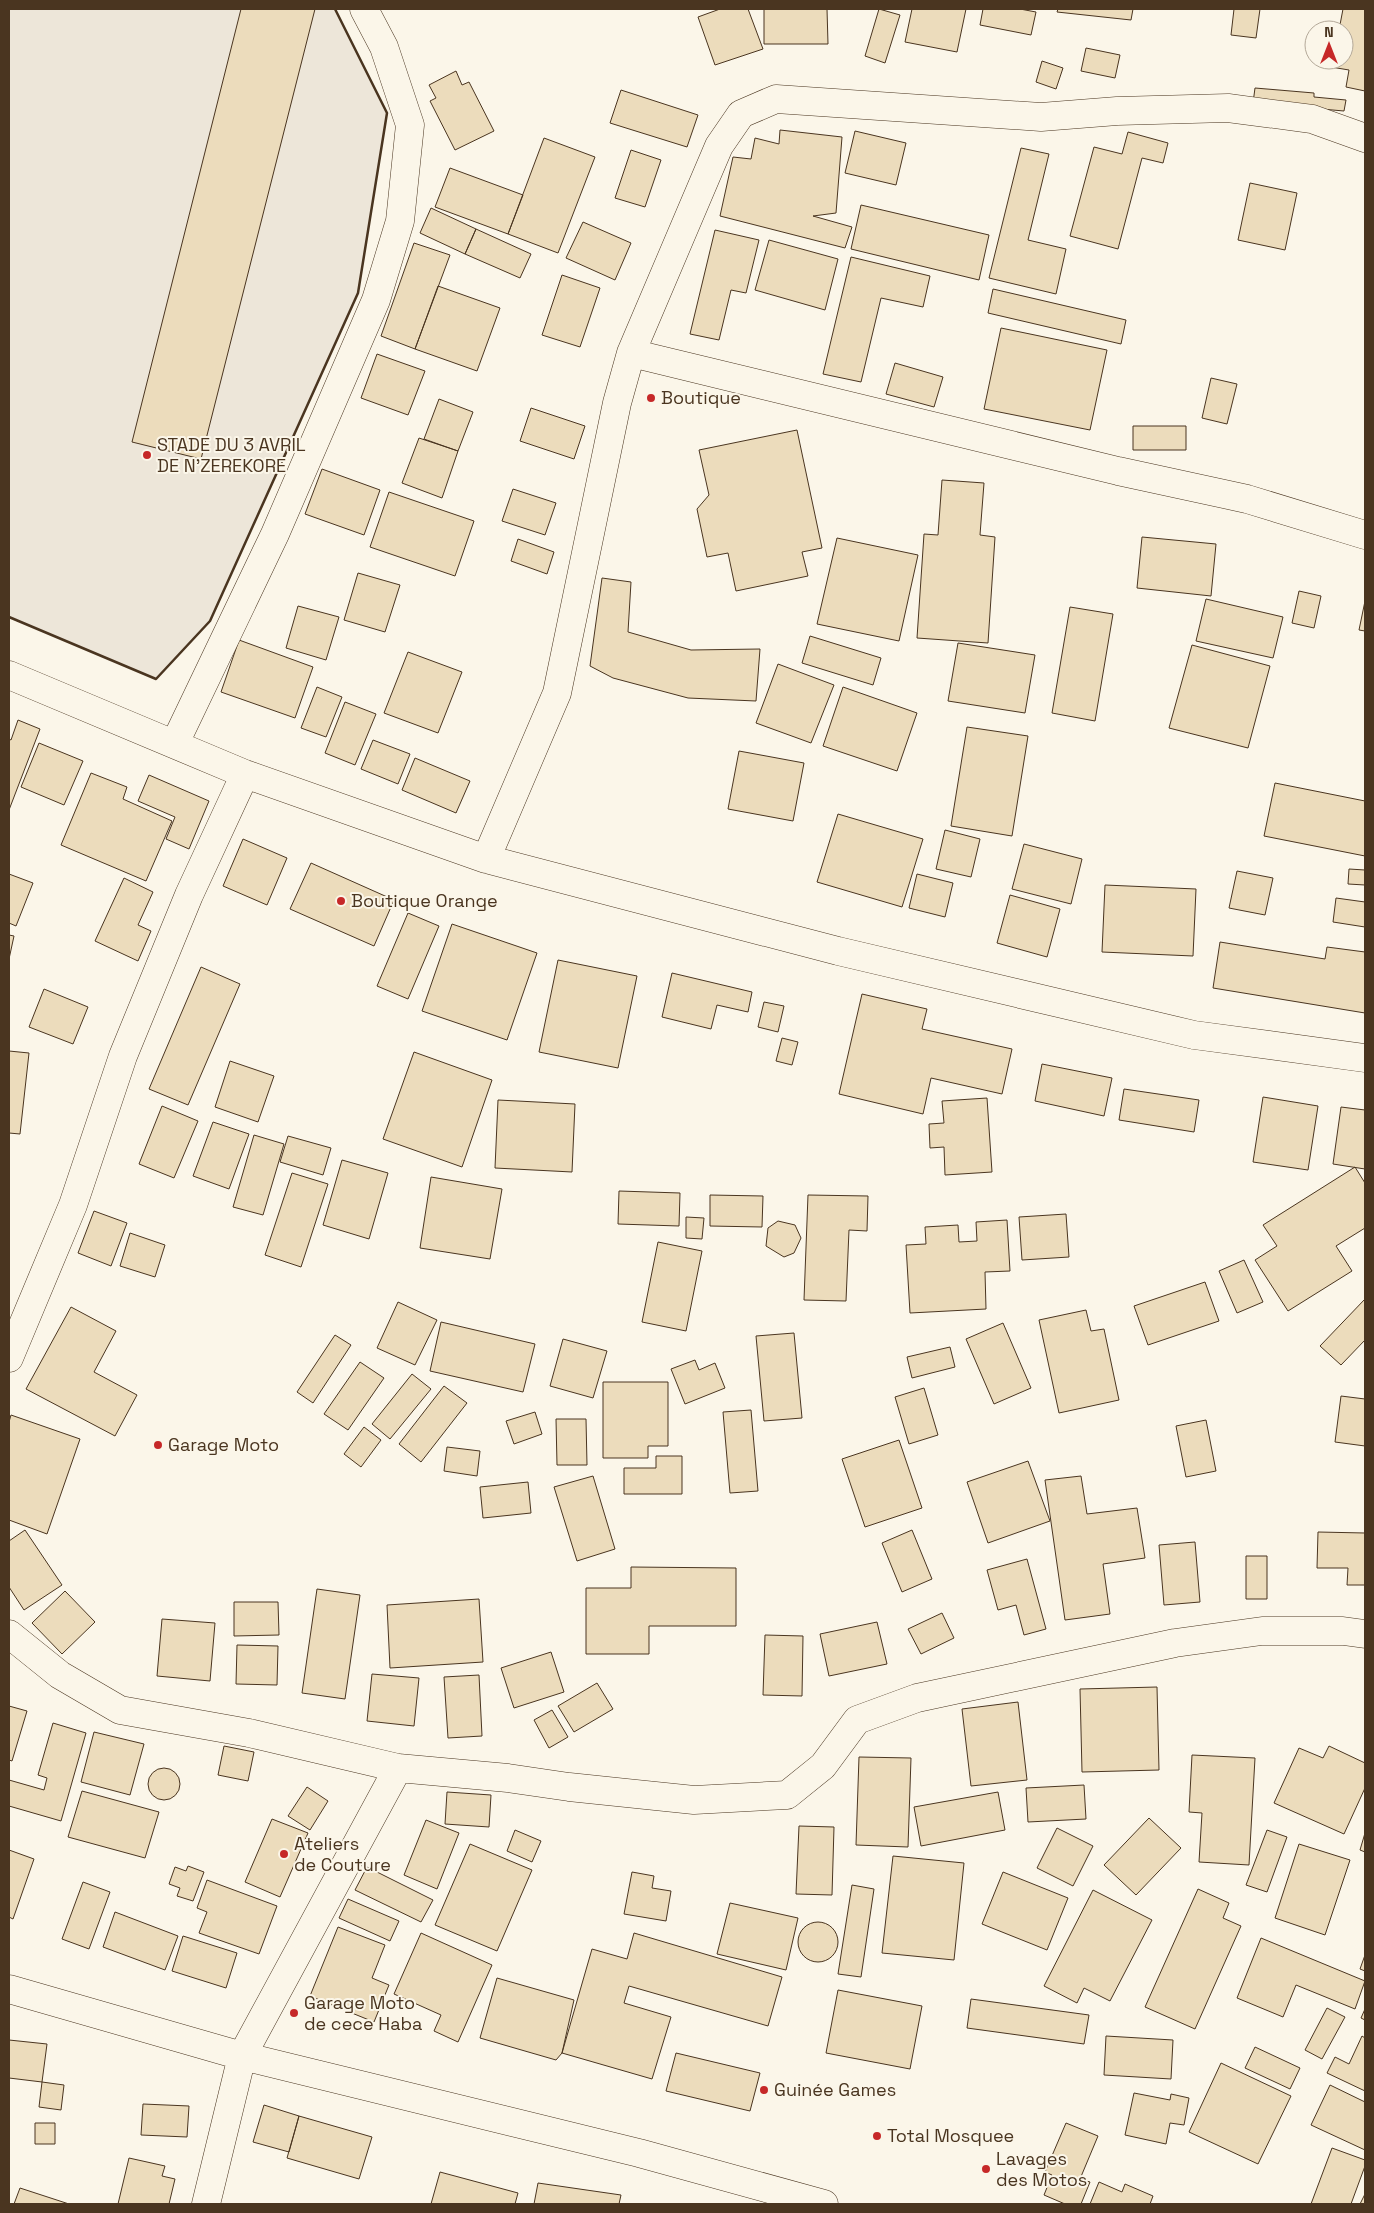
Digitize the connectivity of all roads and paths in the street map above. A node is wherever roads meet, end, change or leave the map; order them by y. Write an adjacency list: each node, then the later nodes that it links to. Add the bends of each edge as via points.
1 (364, 9): 6 (street, via 384,47 410,125 400,221 372,309 275,534)
2 (1365, 138): 3 (street, via 1312,118 1228,108 1041,117 776,99 741,114 719,146)
3 (631, 352): 4 (street, via 1118,471 1248,498); 8 (street, via 617,403 557,693)
4 (1364, 534)
5 (9, 676): 6 (street)
6 (175, 743): 7 (street)
7 (245, 774): 8 (street); 10 (street, via 189,895 123,1056 73,1205)
8 (486, 859): 9 (street, via 838,952 1194,1035)
9 (1365, 1058)
10 (9, 1358)
11 (9, 1634): 13 (street, via 60,1675 120,1710 249,1733)
12 (1365, 1634): 13 (street, via 1262,1631 1175,1643 917,1698 857,1720 823,1766 787,1795 694,1800)
13 (398, 1768): 15 (street)
14 (9, 1989): 15 (street)
15 (242, 2056): 16 (street, via 639,2153); 17 (street)
16 (818, 2203)
17 (206, 2204)

